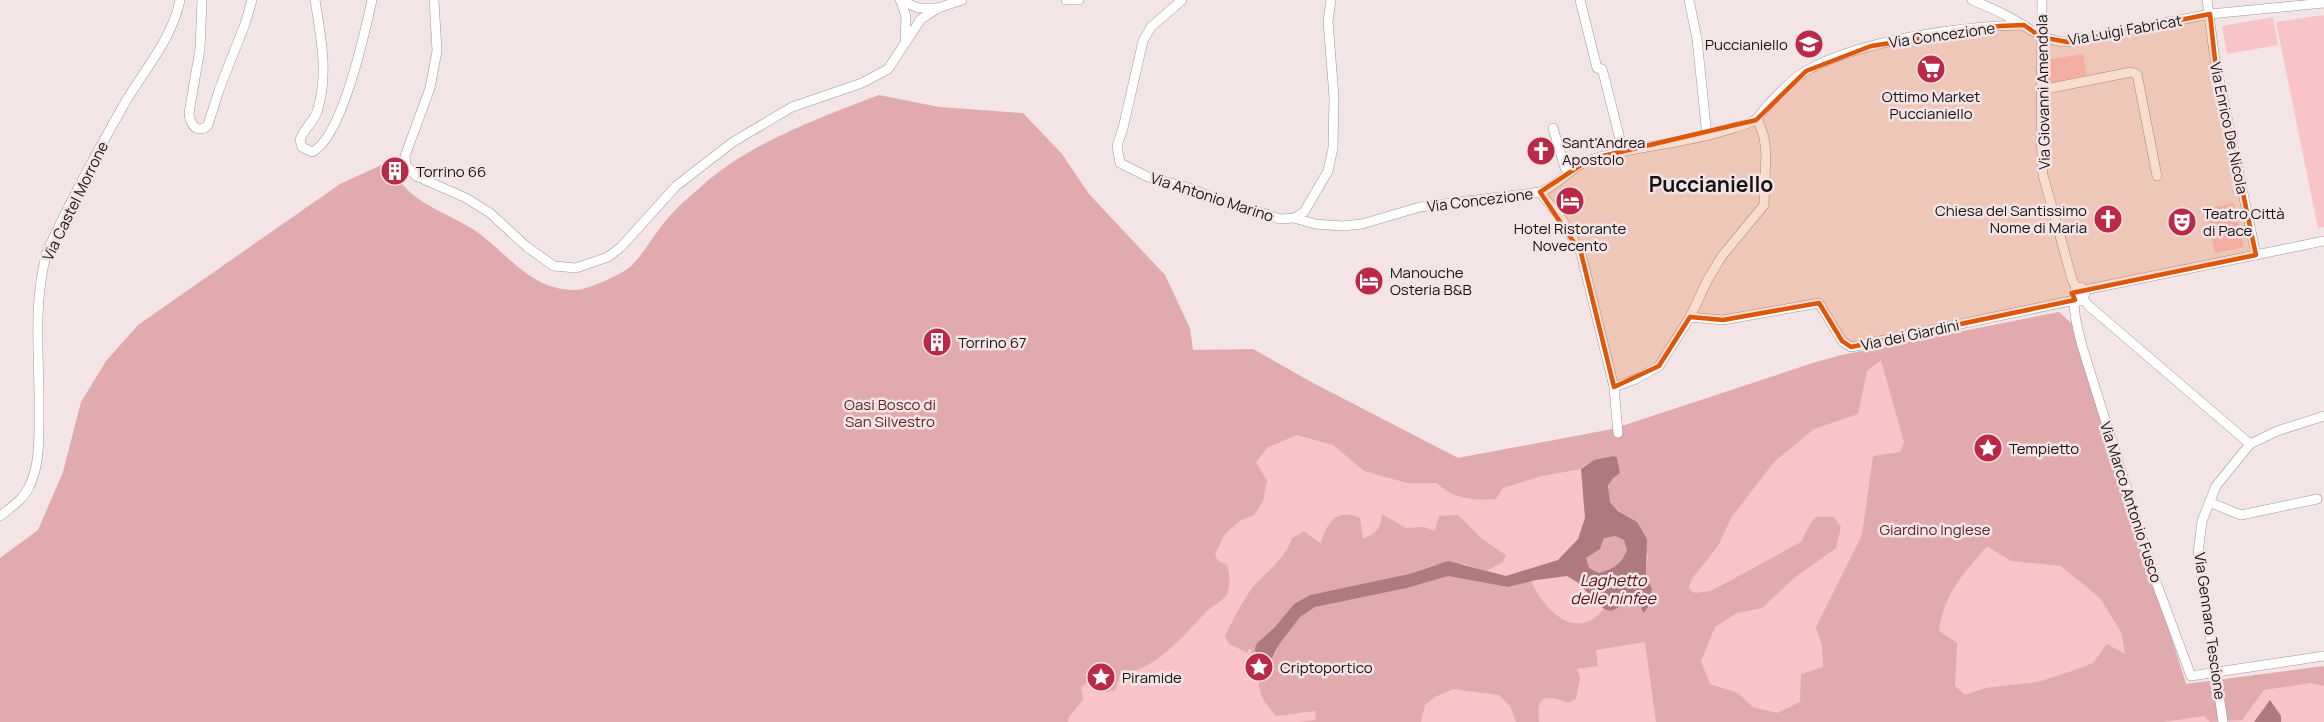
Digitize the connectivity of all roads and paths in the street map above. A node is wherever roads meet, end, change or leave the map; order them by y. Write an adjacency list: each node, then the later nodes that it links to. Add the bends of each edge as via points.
1 (180, 0): 43 (street, Via Castel Morrone, via 169,31 102,144 47,252 38,305 37,460 25,494)
2 (202, 0): 3 (street, via 200,49 189,113 194,127 199,129 208,125)
3 (252, 0)
4 (315, 0): 5 (street, via 324,63 323,86 316,114 300,140 302,147 312,152 330,132 352,80)
5 (372, 0)
6 (434, 0): 23 (street, via 437,51 430,88 405,156 406,165 422,180 466,198 490,213 554,266 576,268 608,257 676,186 733,142 792,107 862,83 888,69)
7 (962, 0): 19 (street)
8 (1066, 0): 9 (street)
9 (1079, 0)
10 (1182, 0): 32 (street, Via Antonio Marino, via 1151,27 1143,41 1117,146 1120,163 1148,177 1248,211 1280,219)
11 (1331, 0): 32 (street, Via Antonio Marino, via 1328,21 1334,97 1333,148 1318,191 1304,212)
12 (1580, 0): 28 (street)
13 (1689, 0): 27 (street)
14 (1972, 0): 21 (street)
15 (2042, 0): 22 (street, Via Giovanni Amendola)
16 (2207, 0): 20 (street, Via Enrico De Nicola)
17 (901, 1): 19 (street, via 918,8); 23 (street, via 906,17)
18 (2324, 3): 20 (street, Via Luigi Fabricat)
19 (938, 8): 23 (street, via 921,19)
20 (2210, 14): 22 (street, Via Luigi Fabricat, via 2068,42); 34 (street, Via Enrico De Nicola, via 2215,60)
21 (2024, 25): 22 (street); 25 (street, Via Concezione, via 1871,45 1806,70)
22 (2041, 37): 24 (street, Via Giovanni Amendola)
23 (905, 45)
24 (2040, 90): 30 (street, via 2137,74); 35 (street, Via Giovanni Amendola, via 2043,175 2069,269)
25 (1757, 118): 27 (street, Via Concezione); 36 (street, via 1766,153 1764,205 1722,256)
26 (1553, 128): 29 (street, via 1565,168)
27 (1707, 136): 28 (street, Via Concezione)
28 (1623, 151): 29 (street, Via Concezione)
29 (1581, 164): 31 (street, Via Concezione)
30 (2157, 176)
31 (1540, 192): 32 (street, Via Concezione, via 1420,207 1362,224 1315,224); 37 (street, via 1581,253)
32 (1294, 218)
33 (2324, 241): 34 (street)
34 (2256, 255): 35 (street)
35 (2080, 294): 36 (street, Via dei Giardini, via 1851,347 1842,341 1819,303 1723,320); 40 (street, Via Giovanni Amendola, via 2089,306); 45 (street, Via Marco Antonio Fusco, via 2073,312 2156,582 2191,676)
36 (1690, 317): 37 (street, via 1659,366)
37 (1614, 387): 39 (street)
38 (2324, 416): 40 (street, Via Gennaro Tescione)
39 (1618, 433)
40 (2250, 444): 42 (street, Via Gennaro Tescione, via 2216,486)
41 (2317, 499): 42 (street, via 2241,515)
42 (2209, 502): 45 (street, Via Gennaro Tescione, via 2198,553)
43 (0, 516)
44 (2324, 656): 45 (street, Via Marco Antonio Fusco)
45 (2217, 671): 46 (street, Via Gennaro Tescione)
46 (2223, 722)

